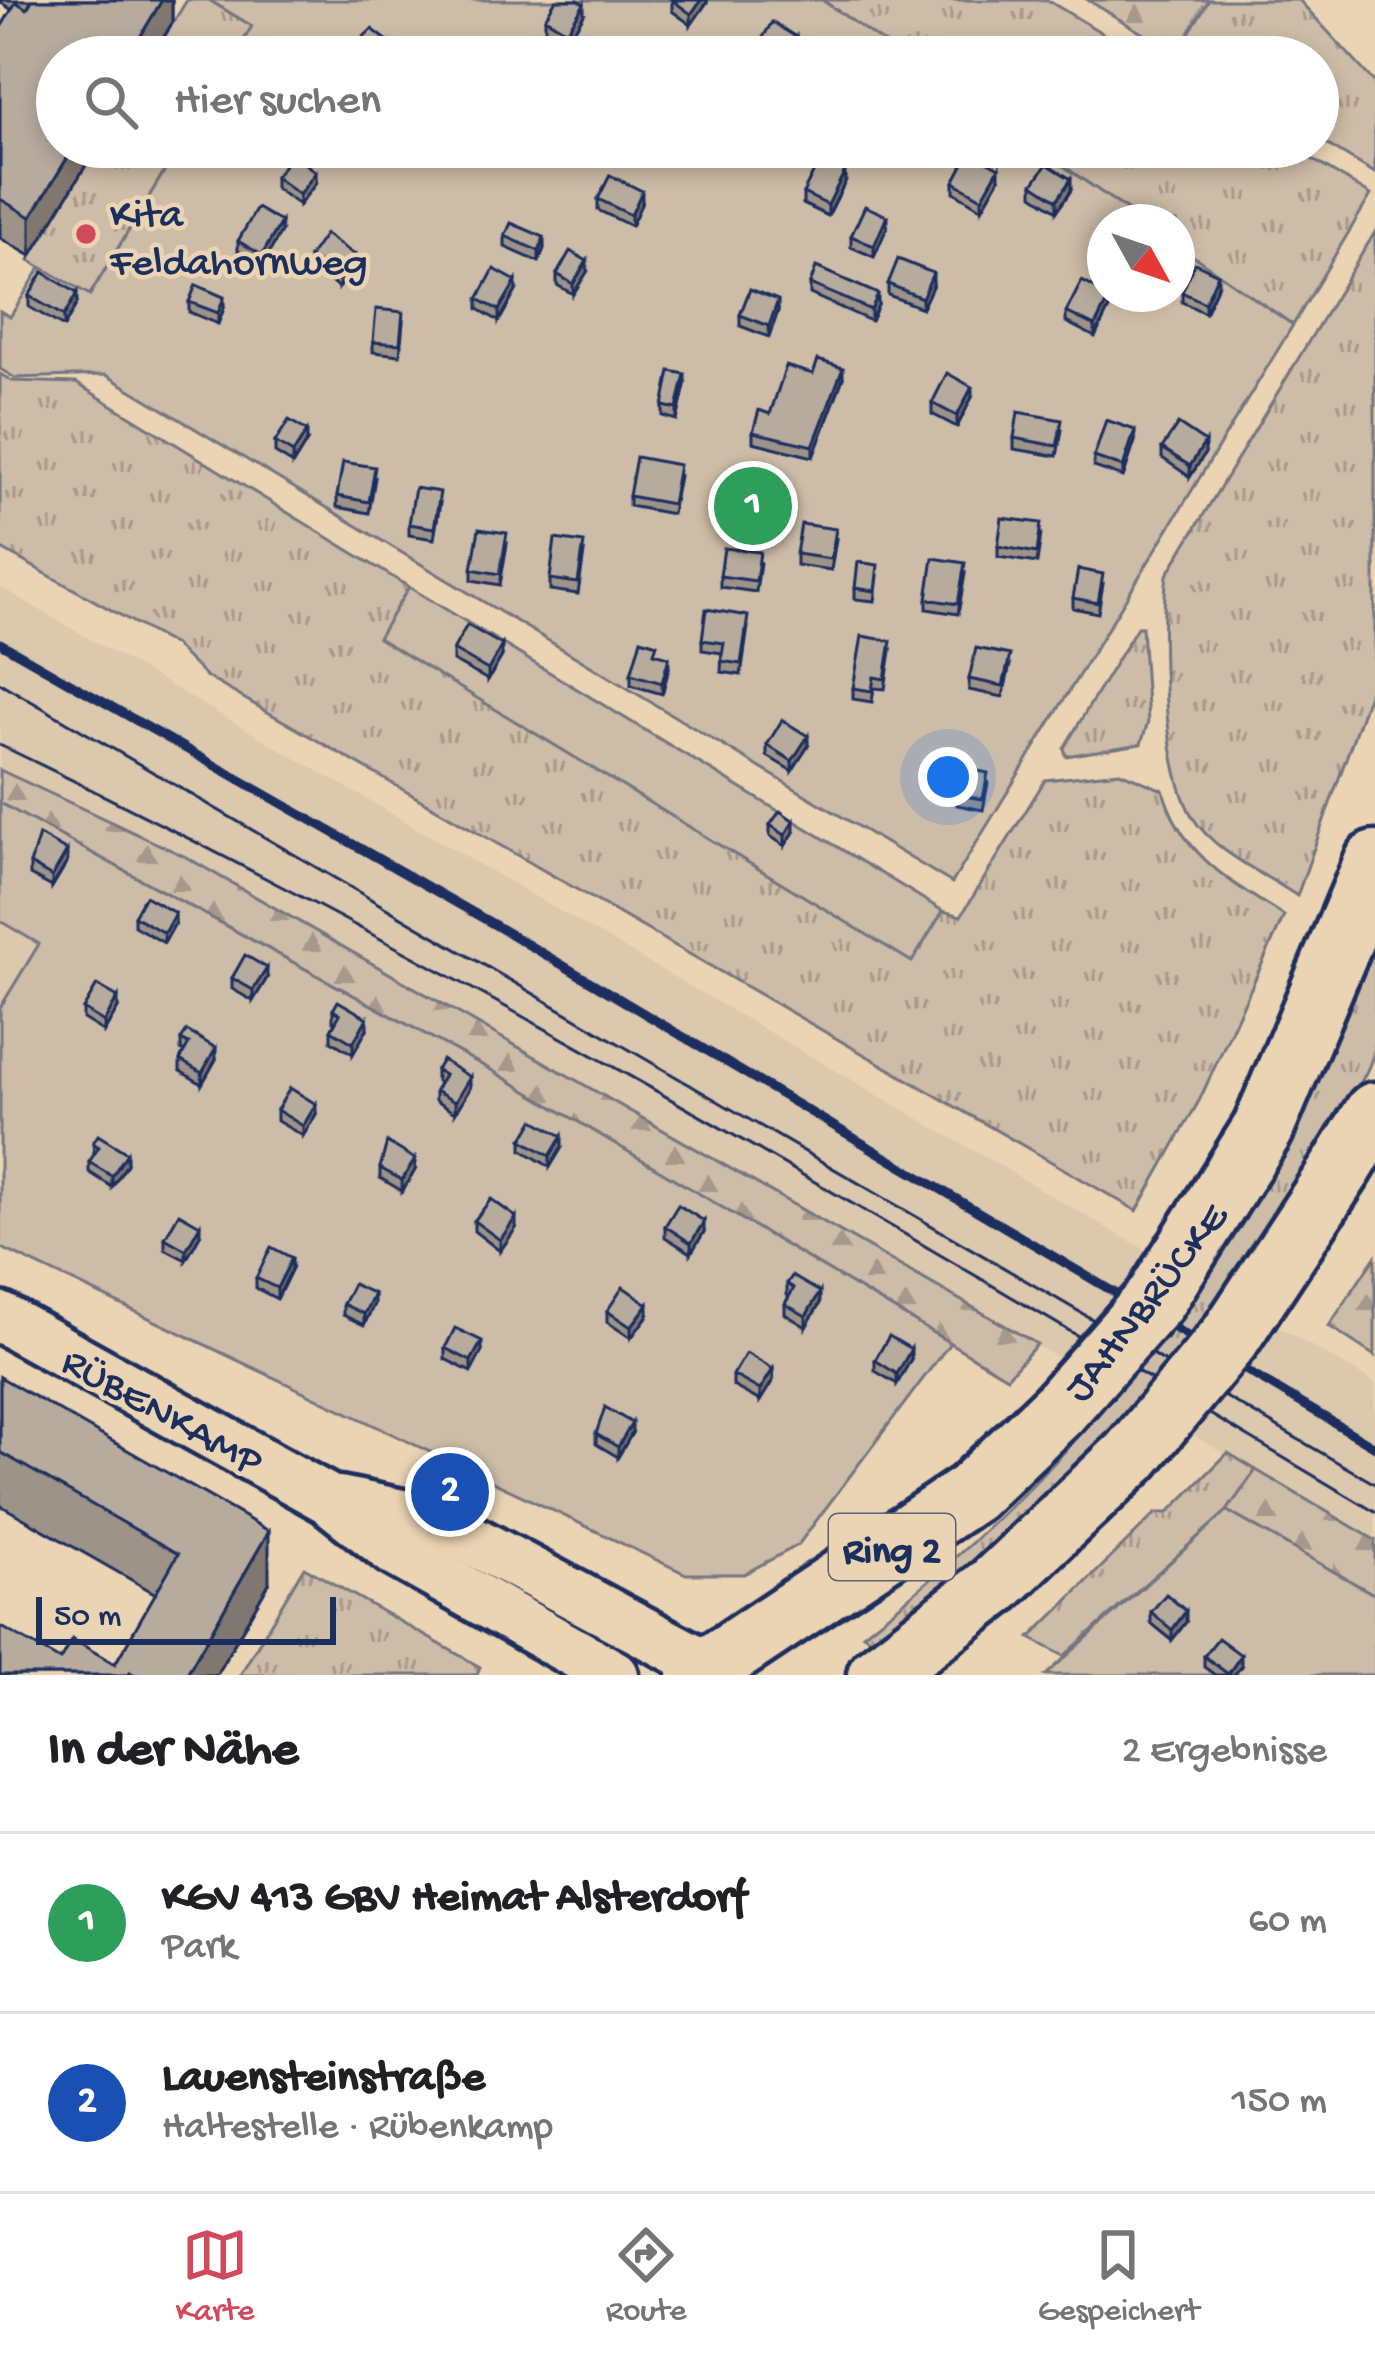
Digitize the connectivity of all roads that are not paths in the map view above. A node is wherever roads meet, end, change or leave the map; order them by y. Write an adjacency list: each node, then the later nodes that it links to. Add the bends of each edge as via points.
1 (1375, 862): 5 (main road, JAHNBRÜCKE / Ring 2, bridge, via 1263,1129 1154,1300 1100,1368 956,1504)
2 (1375, 1113): 7 (main road, JAHNBRÜCKE / Ring 2, bridge, via 1241,1322 1131,1456 1007,1574)
3 (0, 1317): 4 (street, RÜBENKAMP)
4 (328, 1499): 5 (street, RÜBENKAMP, via 436,1520); 6 (street, RÜBENKAMP, via 394,1551)
5 (711, 1672)
6 (614, 1675)
7 (878, 1675)

